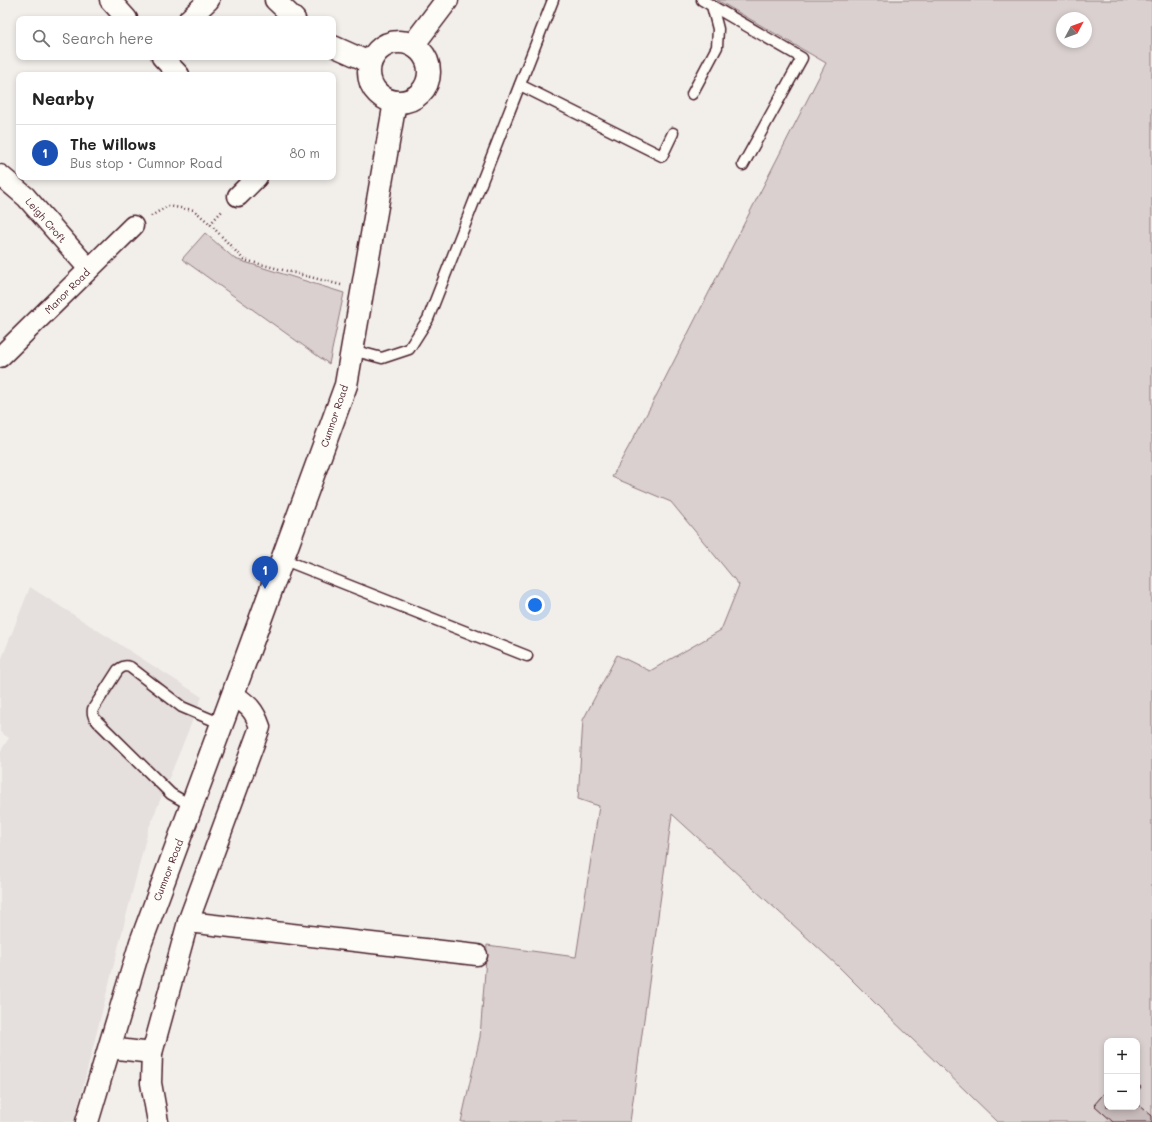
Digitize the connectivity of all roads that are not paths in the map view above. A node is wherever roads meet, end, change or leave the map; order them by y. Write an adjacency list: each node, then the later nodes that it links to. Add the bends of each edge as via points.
1 (110, 0): 8 (street)
2 (209, 0): 9 (street)
3 (275, 0): 10 (street)
4 (447, 0): 11 (main road)
5 (553, 0): 16 (lane)
6 (702, 0): 7 (lane)
7 (712, 6): 17 (lane, via 718,29 717,47); 20 (lane, via 802,58)
8 (124, 16)
9 (192, 16)
10 (292, 16)
11 (412, 45): 14 (main road, via 392,42 382,46 374,53); 18 (main road, via 421,51 427,60 427,84 422,93 413,99)
12 (336, 47): 14 (street)
13 (165, 60): 15 (street)
14 (370, 62): 18 (main road, via 370,84 384,100)
15 (176, 72)
16 (520, 85): 19 (lane, via 662,156); 26 (lane, via 428,319 409,349 382,358)
17 (692, 94)
18 (395, 102): 26 (main road, Cumnor Road)
19 (673, 133)
20 (743, 165)
21 (0, 175): 25 (street, Leigh Croft, via 26,196)
22 (254, 180): 23 (street)
23 (238, 196)
24 (133, 226): 25 (street, Manor Road)
25 (89, 269): 27 (street, Manor Road)
26 (352, 350): 28 (main road, Cumnor Road, via 346,385)
27 (0, 357)
28 (282, 560): 29 (lane); 30 (main road, Cumnor Road)
29 (527, 656)
30 (233, 694): 31 (main road, Cumnor Road); 33 (street, via 249,706 256,715 260,727)
31 (222, 724): 32 (main road, Cumnor Road); 32 (lane, via 182,707 126,666 118,670 93,709 94,717 126,750 171,794)
32 (192, 806): 35 (main road, Cumnor Road, via 141,942)
33 (188, 922): 34 (street); 36 (street)
34 (477, 955)
35 (109, 1048): 36 (street); 37 (main road, Cumnor Road)
36 (152, 1053): 38 (street, via 151,1083)
37 (87, 1122)
38 (158, 1122)

